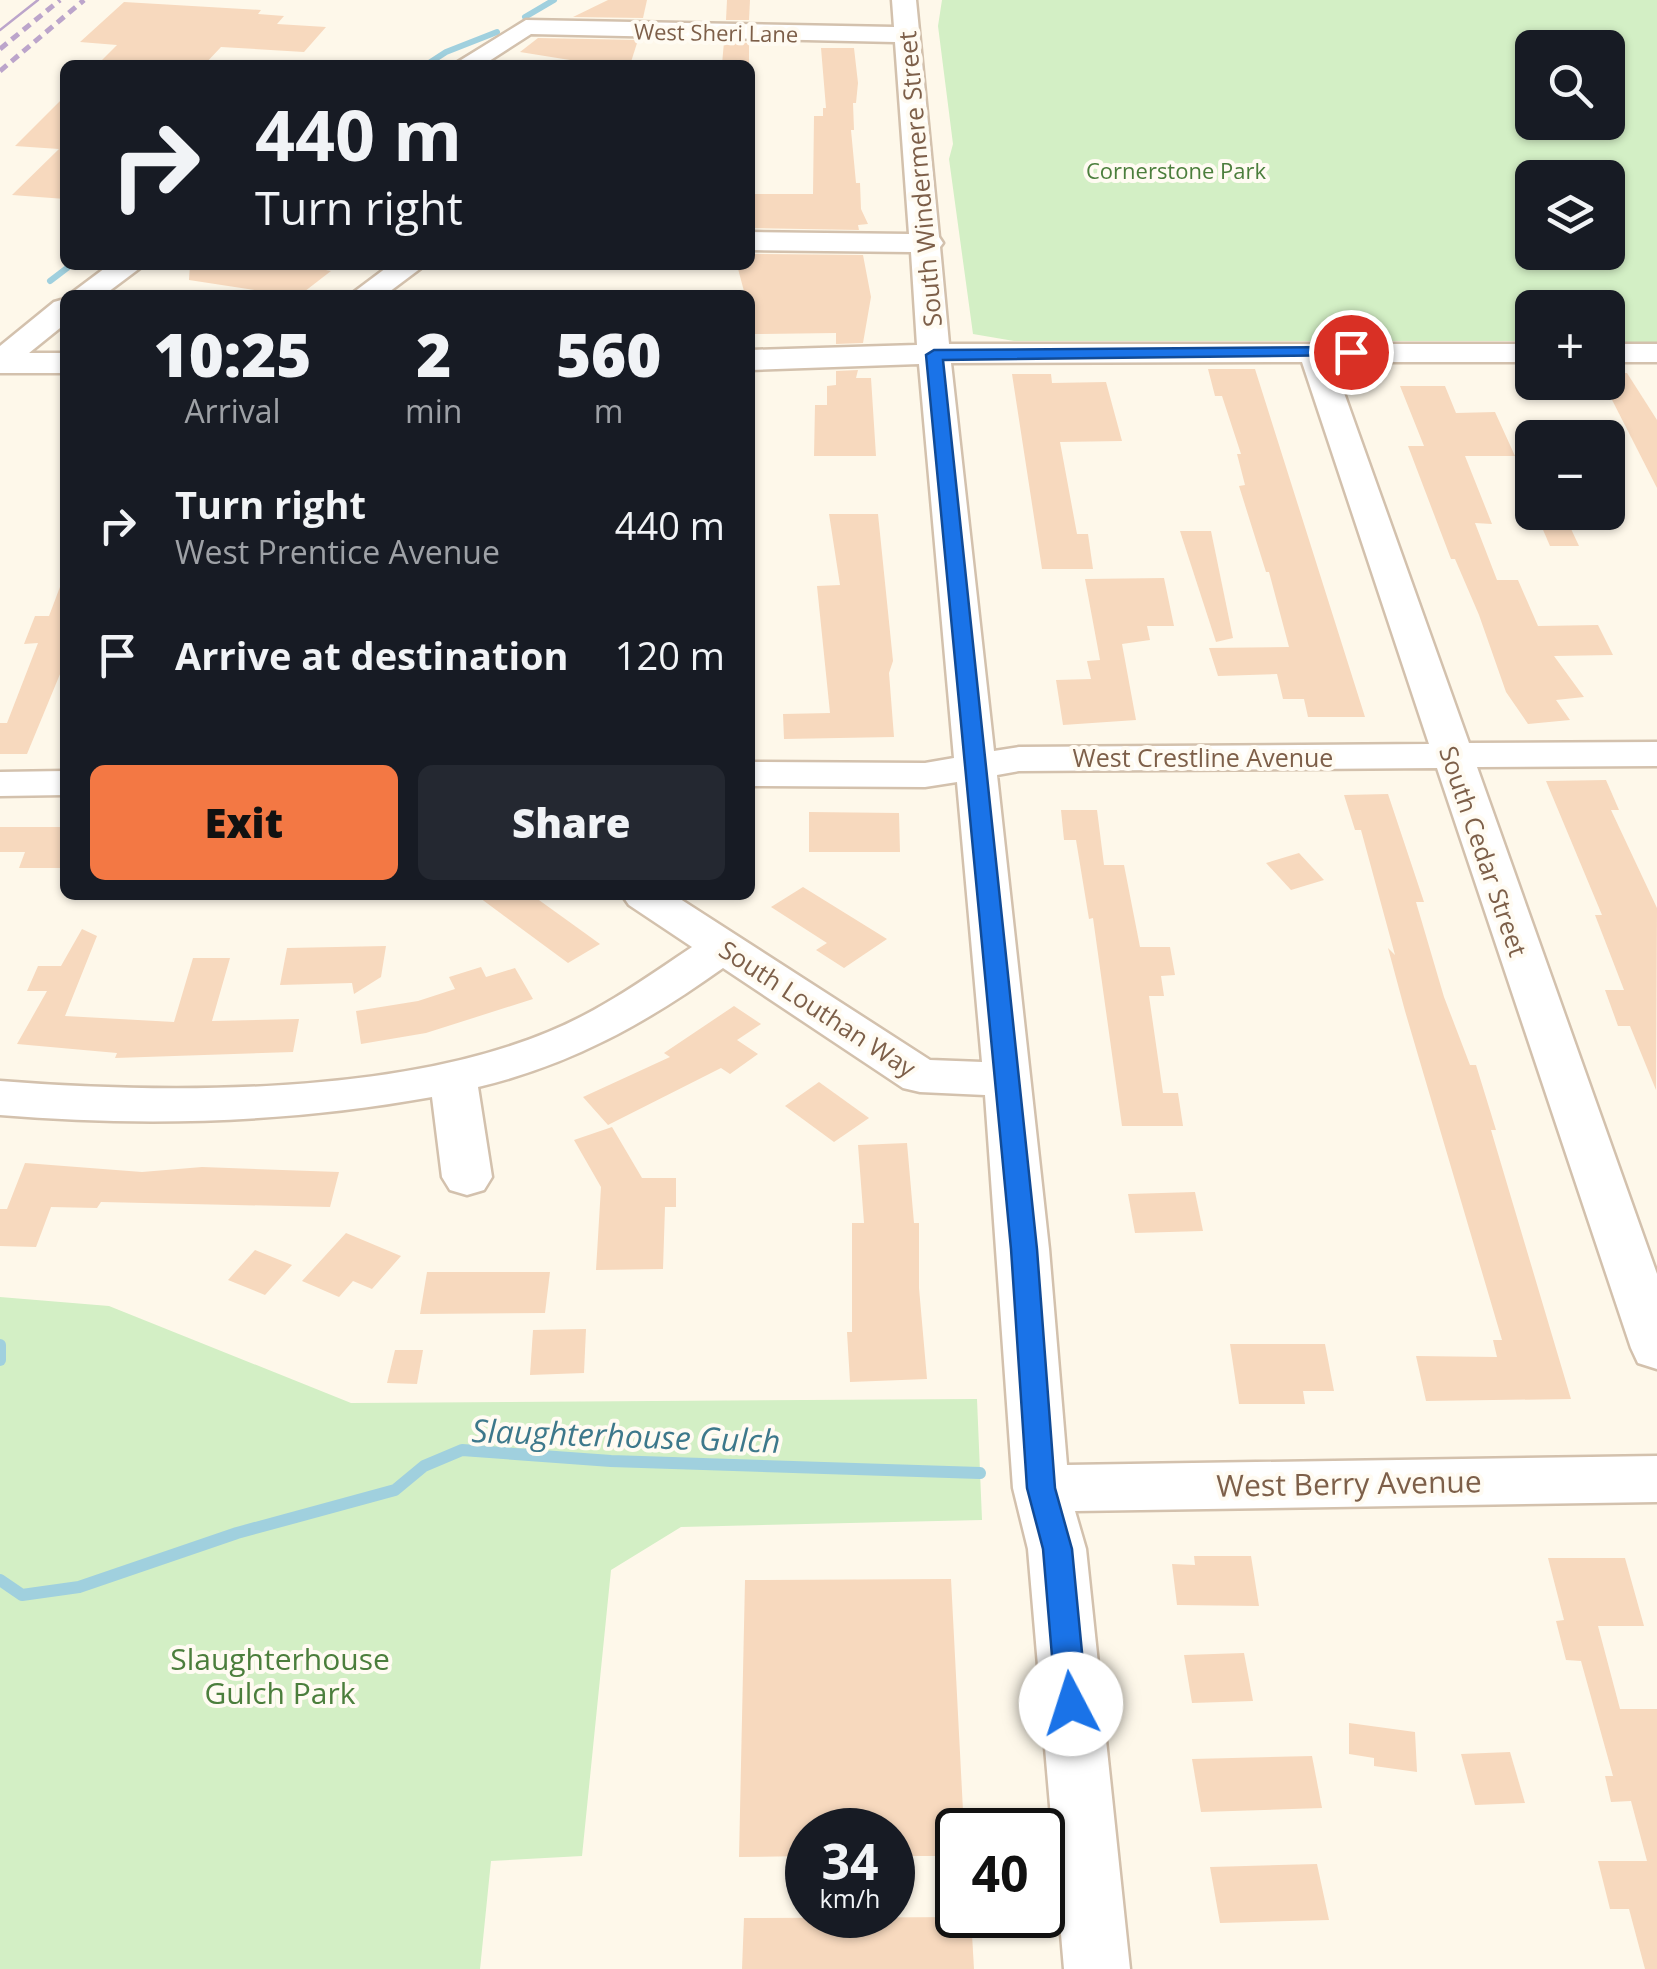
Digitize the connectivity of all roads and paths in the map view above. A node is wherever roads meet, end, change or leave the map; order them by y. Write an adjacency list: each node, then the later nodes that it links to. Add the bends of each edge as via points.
1 (904, 0): 2 (street, South Windermere Street)
2 (906, 35): 3 (street, West Sheri Lane, via 684,40 526,27); 5 (street, South Windermere Street)
3 (474, 60)
4 (755, 241): 5 (street)
5 (928, 243): 15 (street, South Windermere Street)
6 (122, 270): 8 (street)
7 (402, 270): 9 (street)
8 (92, 290)
9 (372, 290)
10 (60, 312): 17 (street)
11 (1314, 352): 12 (street); 15 (street); 20 (street, South Cedar Street)
12 (1515, 353)
13 (1625, 353): 14 (street)
14 (1657, 353)
15 (934, 355): 16 (street); 21 (street, South Windermere Street)
16 (755, 360)
17 (0, 362): 18 (street)
18 (60, 363)
19 (1657, 754): 20 (street, West Crestline Avenue)
20 (1450, 756): 21 (street, West Crestline Avenue, via 1019,759); 31 (street, South Cedar Street)
21 (978, 768): 22 (street, West Crestline Avenue, via 925,775); 28 (street, South Windermere Street)
22 (755, 774)
23 (60, 783): 24 (street)
24 (0, 784)
25 (652, 900): 26 (street, South Louthan Way)
26 (722, 947): 27 (street, via 588,1033); 28 (street, South Louthan Way, via 920,1076)
27 (453, 1079): 29 (street, via 225,1107); 30 (street)
28 (1005, 1080): 33 (street, South Windermere Street)
29 (0, 1098)
30 (467, 1177)
31 (1657, 1348)
32 (1657, 1479): 33 (street, West Berry Avenue)
33 (1041, 1488): 34 (street, South Windermere Street, via 1057,1549)
34 (1096, 1969)

